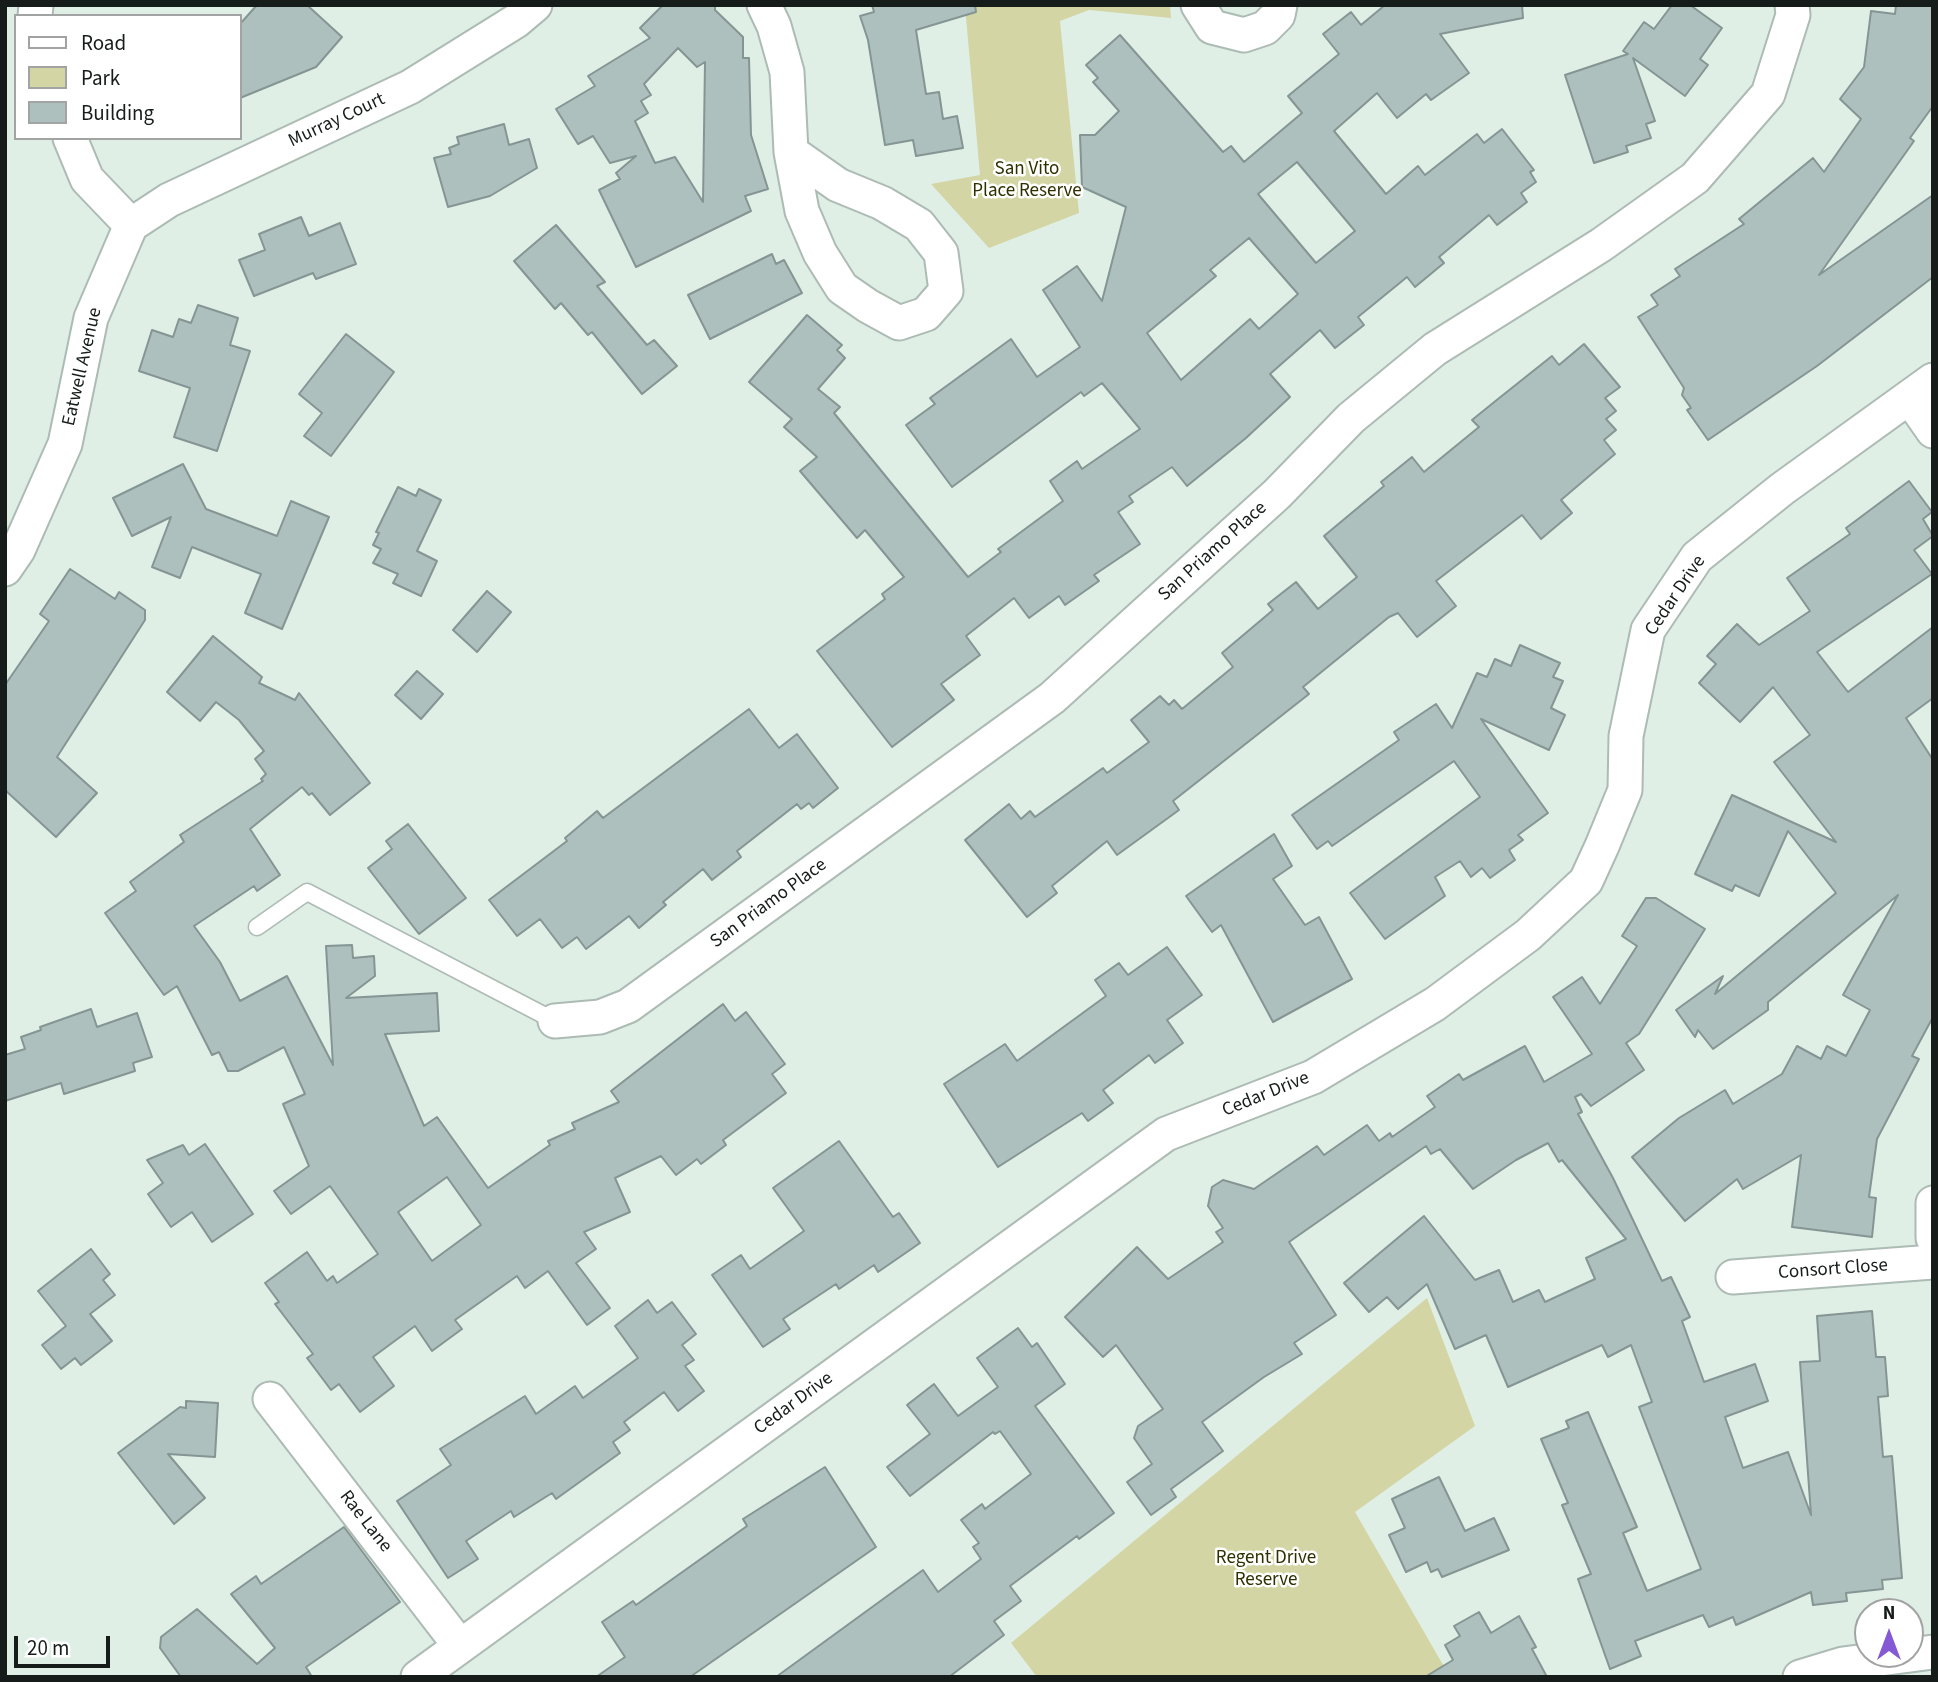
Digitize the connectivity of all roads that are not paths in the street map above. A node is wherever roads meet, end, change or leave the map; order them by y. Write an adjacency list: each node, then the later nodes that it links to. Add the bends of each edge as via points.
1 (535, 5): 8 (street, Murray Court, via 516,22 410,87 169,201)
2 (764, 5): 7 (street, via 787,72)
3 (1198, 5): 4 (street, via 1212,27 1244,35 1265,28 1278,15)
4 (1280, 5)
5 (1792, 5): 13 (street, San Priamo Place, via 1793,15 1768,94 1695,178 1601,245 1435,349 1351,418 1278,494 1052,698 628,1006 600,1017)
6 (71, 140): 8 (street, via 87,179)
7 (791, 152): 7 (street, via 838,185 919,225 941,253 946,290 926,314 899,323 842,288 802,211)
8 (131, 225): 11 (street, Eatwell Avenue, via 91,318 65,444)
9 (1921, 389): 10 (street); 19 (street, Cedar Drive, via 1697,557 1648,630 1626,736 1625,790 1602,846 1586,881 1528,935 1435,1004 1313,1077 1166,1134)
10 (1933, 431)
11 (5, 569)
12 (257, 927): 13 (lane, via 307,892)
13 (555, 1021)
14 (1933, 1203): 15 (street)
15 (1933, 1238)
16 (1933, 1262): 17 (street, Consort Close)
17 (1733, 1277)
18 (270, 1399): 19 (street, Rae Lane)
19 (460, 1646): 21 (street, Cedar Drive)
20 (1933, 1652): 22 (street, via 1843,1664)
21 (418, 1677)
22 (1800, 1677)

